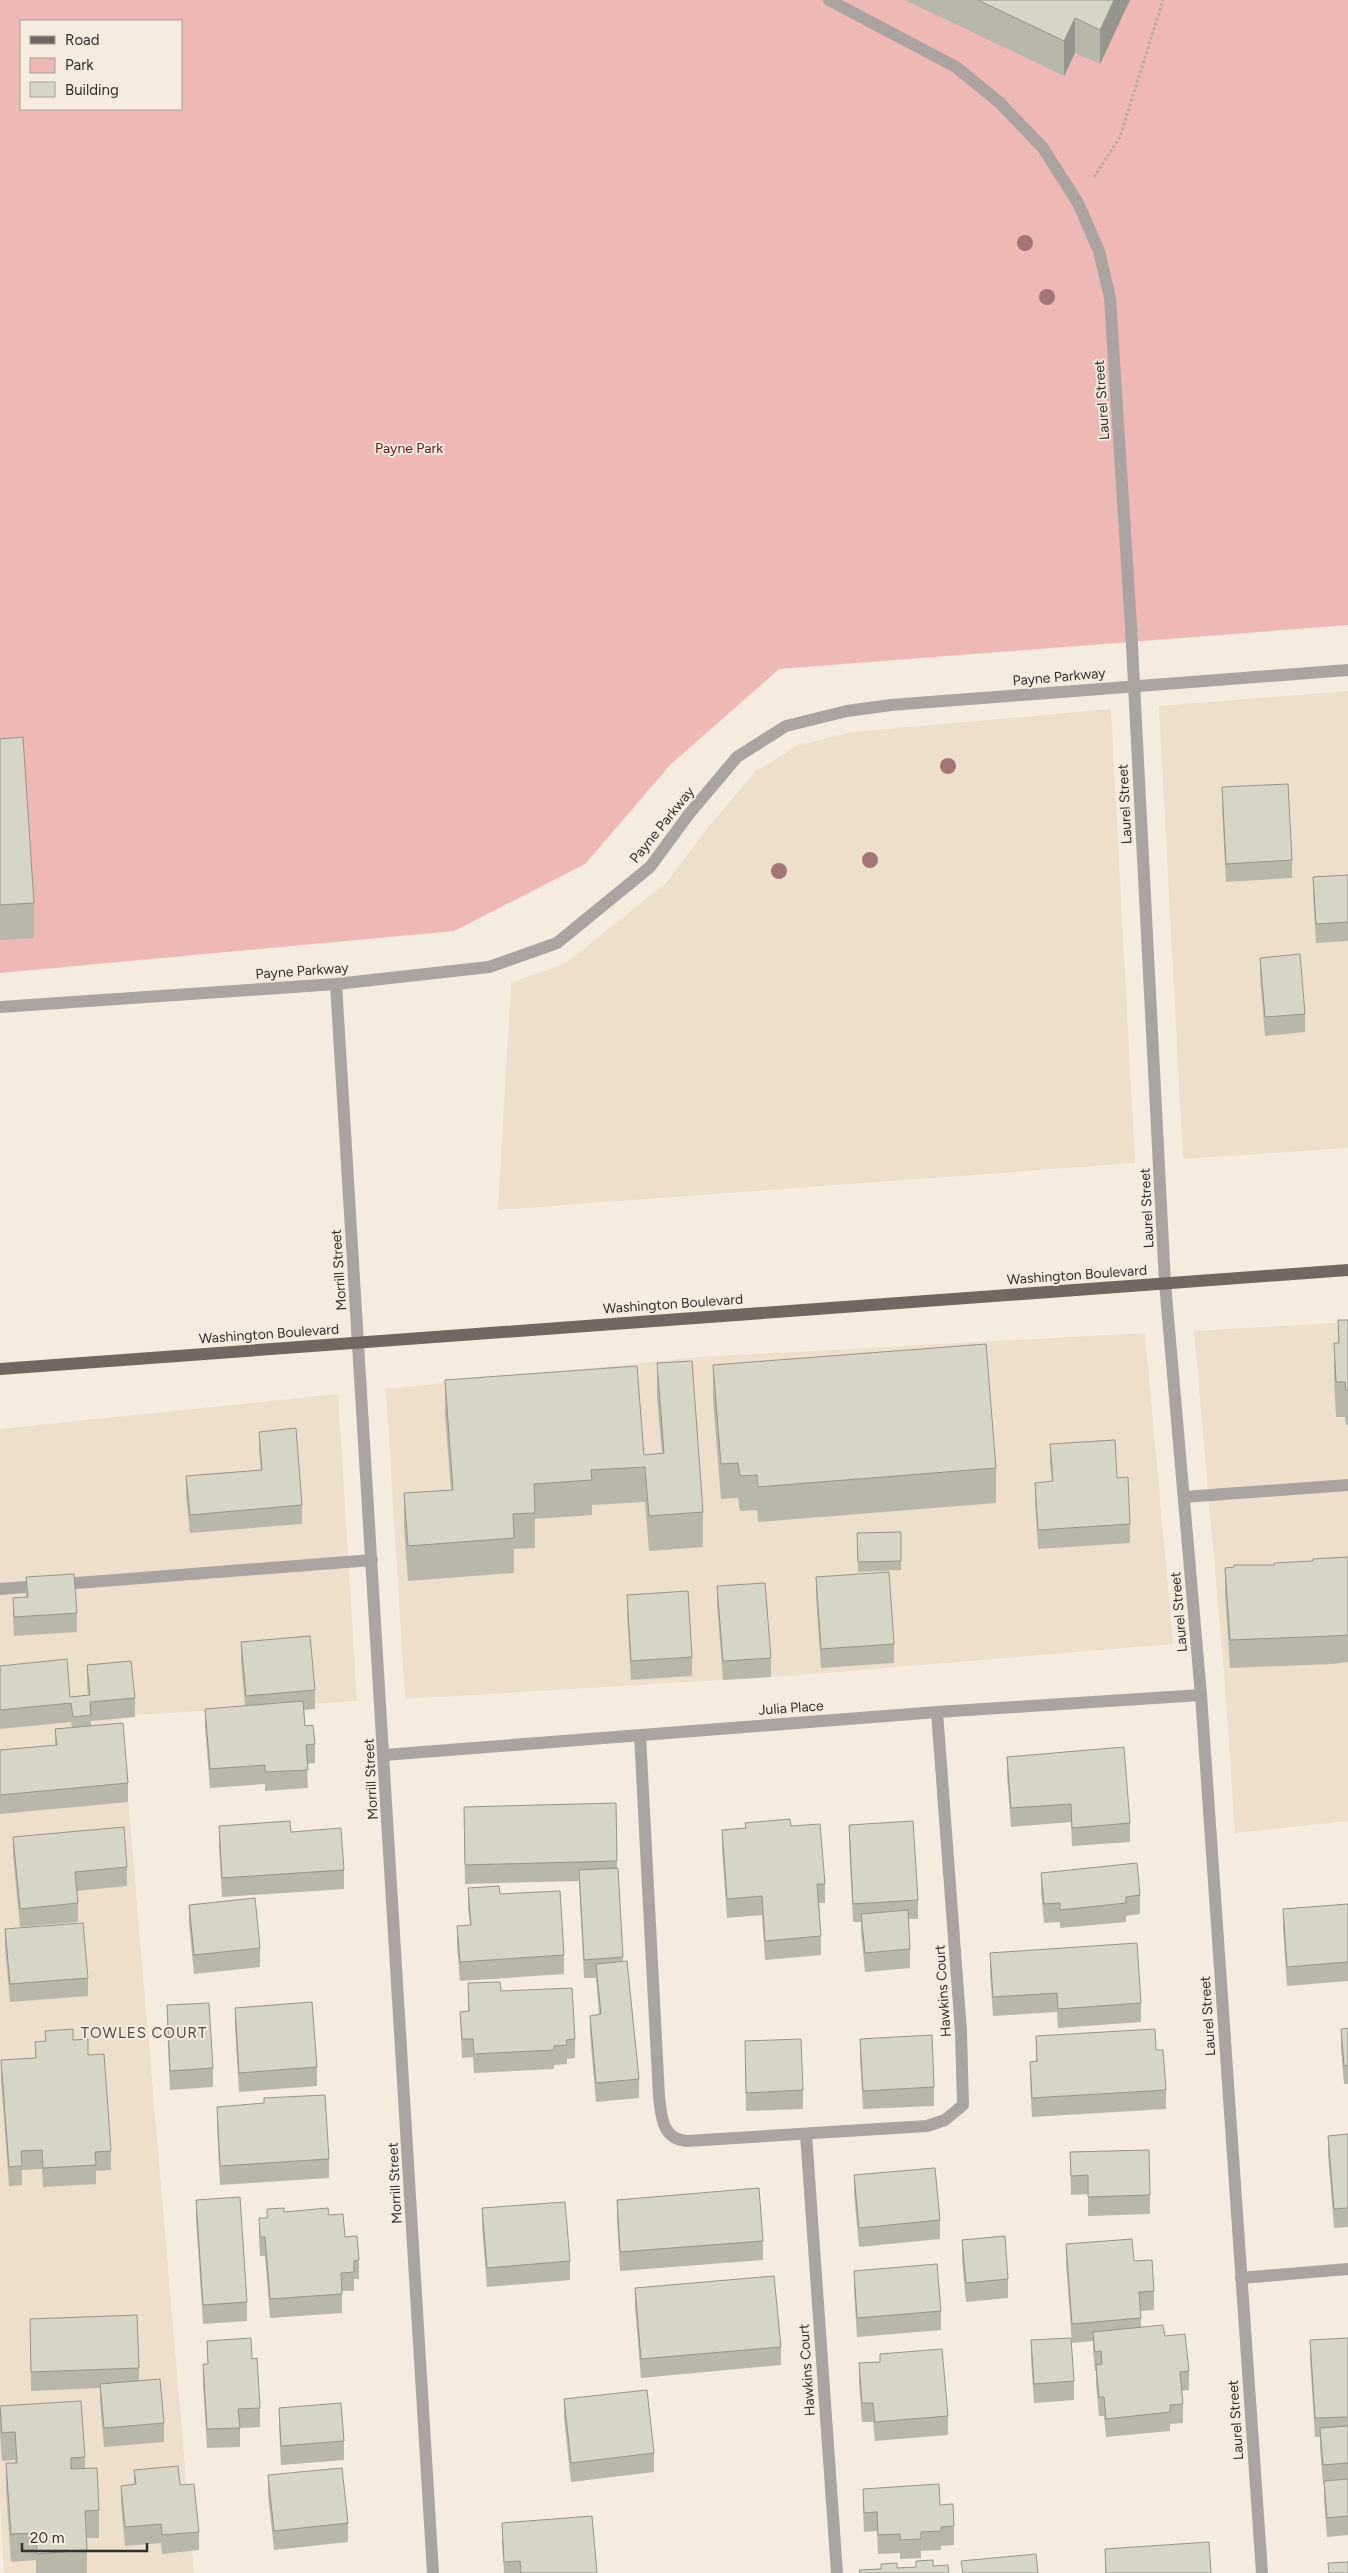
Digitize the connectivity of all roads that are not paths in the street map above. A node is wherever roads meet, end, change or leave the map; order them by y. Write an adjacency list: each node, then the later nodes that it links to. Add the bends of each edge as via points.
1 (829, 0): 3 (street, Laurel Street, via 956,67 1000,103 1043,148 1078,203 1099,251 1110,298)
2 (1348, 670): 3 (street, Payne Parkway)
3 (1133, 686): 4 (street, Payne Parkway, via 891,705 847,711 786,726 738,757 650,867 557,944 489,967); 7 (street, Laurel Street)
4 (336, 984): 5 (street, Payne Parkway); 8 (street, Morrill Street)
5 (0, 1007)
6 (1348, 1270): 7 (main road, Washington Boulevard)
7 (1165, 1283): 8 (main road, Washington Boulevard); 11 (street, Laurel Street)
8 (358, 1343): 9 (main road, Washington Boulevard); 12 (street, Morrill Street)
9 (0, 1369)
10 (1348, 1485): 11 (street)
11 (1184, 1497): 14 (street, Laurel Street)
12 (372, 1560): 13 (street); 17 (street, Morrill Street)
13 (0, 1589)
14 (1201, 1695): 15 (street, Julia Place); 20 (street, Laurel Street)
15 (937, 1712): 16 (street, Julia Place); 18 (street, Hawkins Court, via 961,2032 963,2105 945,2120 927,2126)
16 (640, 1735): 17 (street, Julia Place); 18 (street, Hawkins Court, via 659,2096 664,2127 678,2140)
17 (384, 1755): 21 (street, Morrill Street)
18 (806, 2134): 22 (street, Hawkins Court)
19 (1348, 2269): 20 (street)
20 (1240, 2278): 23 (street, Laurel Street)
21 (433, 2573)
22 (837, 2573)
23 (1262, 2573)

